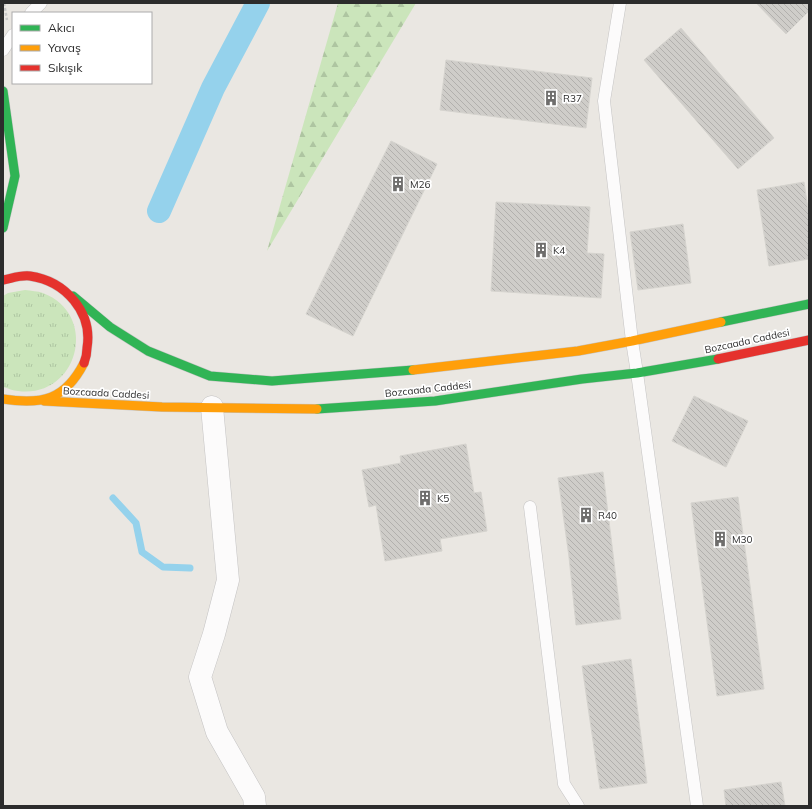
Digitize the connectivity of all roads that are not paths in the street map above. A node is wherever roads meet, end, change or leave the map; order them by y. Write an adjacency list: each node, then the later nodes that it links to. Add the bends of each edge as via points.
1 (41, 3): 3 (lane)
2 (620, 3): 12 (lane, via 604,101)
3 (32, 12)
4 (12, 36): 5 (lane)
5 (3, 50)
6 (3, 91): 7 (street, via 15,176)
7 (3, 228)
8 (3, 280): 9 (street, Bozcaada Caddesi, via 18,276 38,277 57,284)
9 (73, 296): 12 (street, Bozcaada Caddesi, via 110,327 148,351 210,376 272,381 398,372 578,351); 15 (street, via 84,314 89,335 87,356 78,375 68,386)
10 (809, 304): 12 (street, Bozcaada Caddesi)
11 (809, 340): 13 (street, Bozcaada Caddesi, via 708,361)
12 (632, 341): 13 (lane)
13 (637, 372): 16 (street, Bozcaada Caddesi, via 435,401 319,408); 20 (lane)
14 (3, 399): 15 (street, Bozcaada Caddesi, via 20,402)
15 (44, 401): 16 (street, Bozcaada Caddesi)
16 (212, 407): 18 (street, via 228,580 200,677 217,732 254,797)
17 (530, 507): 19 (lane, via 564,784)
18 (255, 806)
19 (578, 806)
20 (697, 806)

